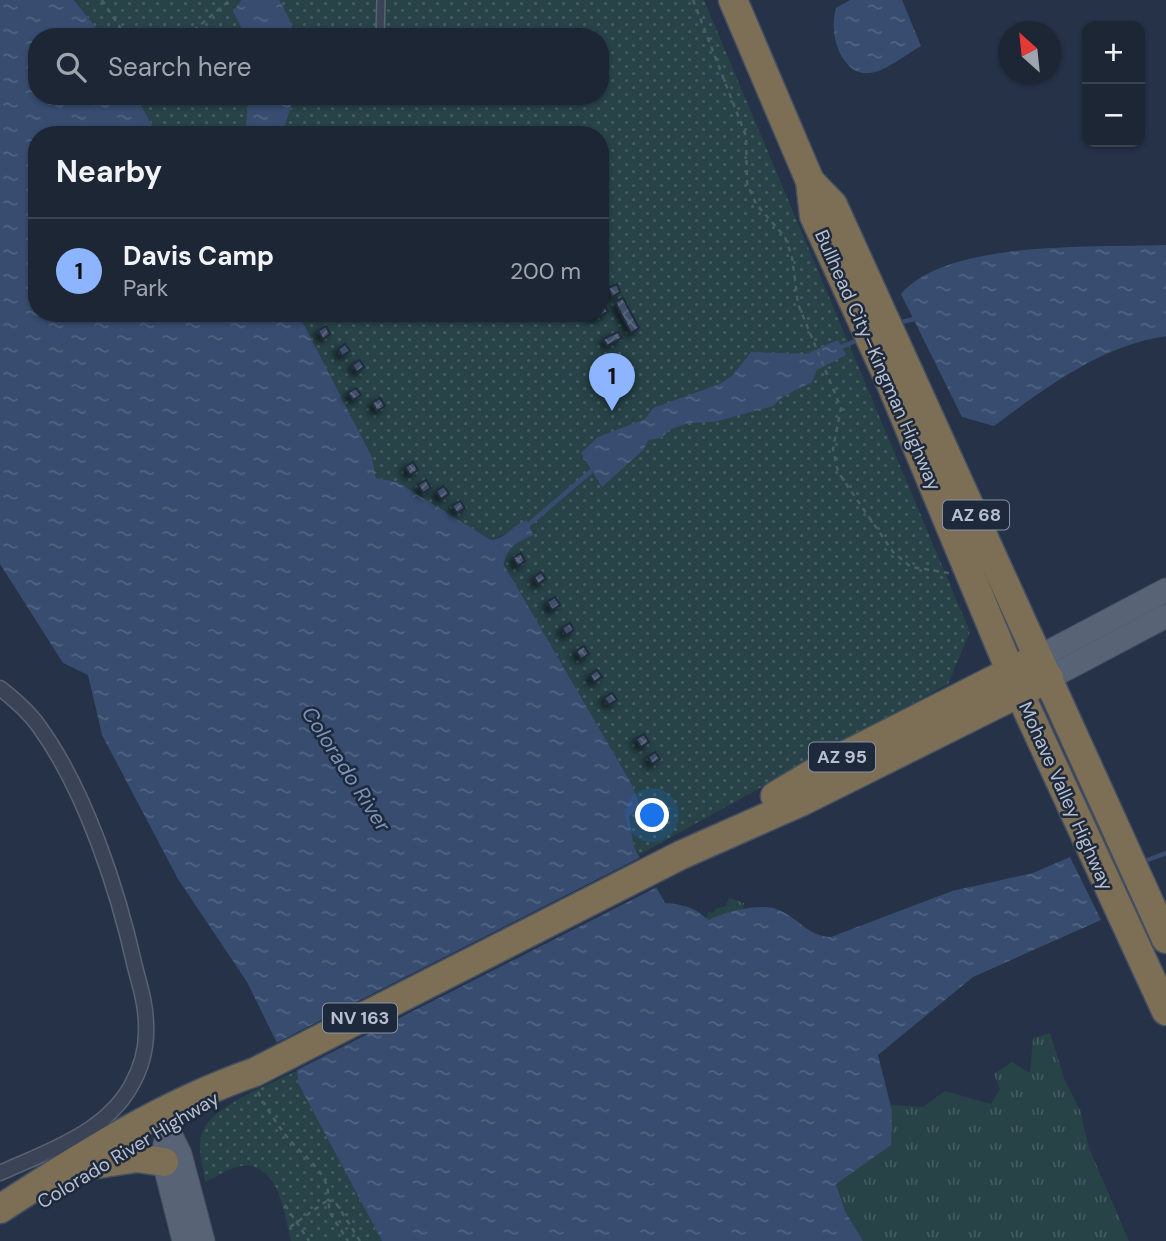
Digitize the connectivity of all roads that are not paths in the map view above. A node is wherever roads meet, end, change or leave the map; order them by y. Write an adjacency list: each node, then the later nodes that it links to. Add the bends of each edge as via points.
1 (381, 0): 3 (lane)
2 (733, 0): 4 (highway, Bullhead City–Kingman Highway / AZ 68, via 810,181 814,216 866,301)
3 (380, 28)
4 (901, 379): 7 (highway, Bullhead City–Kingman Highway / AZ 68); 8 (highway, Bullhead City–Kingman Highway / AZ 68)
5 (1166, 590): 7 (main road)
6 (1166, 616): 7 (main road)
7 (1044, 667): 8 (highway); 10 (highway, Mohave Valley Highway)
8 (1015, 682): 11 (highway, Mohave Valley Highway / AZ 95, via 803,801 681,855); 12 (highway, Mohave Valley Highway)
9 (0, 688): 16 (street, via 37,724 79,799 126,926 146,1021 145,1049 137,1075 114,1109 81,1133)
10 (1166, 939)
11 (466, 964): 13 (highway, Colorado River Highway / NV 163, via 256,1081 208,1088)
12 (1166, 1011)
13 (163, 1120): 14 (main road); 15 (highway, Colorado River Highway / NV 163); 17 (highway, Colorado River Highway / NV 163, via 86,1154); 20 (main road, via 180,1154)
14 (164, 1162): 15 (highway, via 137,1158); 19 (main road)
15 (98, 1164): 18 (highway, Colorado River Highway / NV 163)
16 (0, 1173)
17 (0, 1209)
18 (0, 1228)
19 (184, 1241)
20 (203, 1241)

